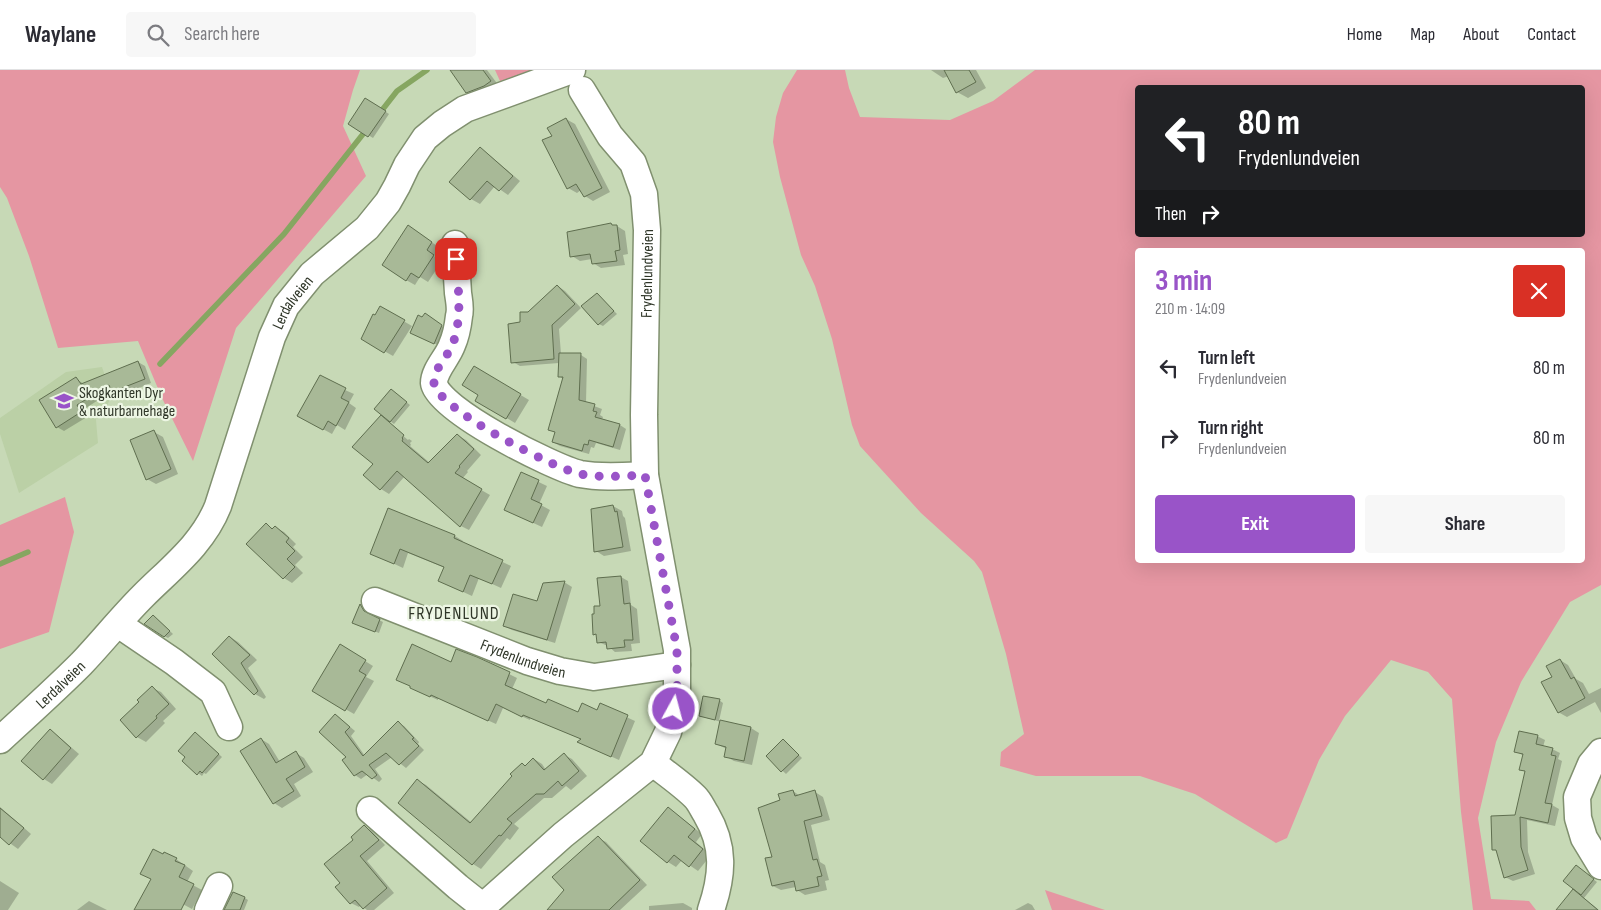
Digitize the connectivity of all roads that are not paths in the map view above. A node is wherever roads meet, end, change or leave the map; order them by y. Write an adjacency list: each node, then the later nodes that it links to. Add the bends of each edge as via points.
1 (574, 77): 3 (street, Frydenlundveien, via 610,136 633,163 644,194 647,230); 5 (street, Lerdalveien, via 465,109 442,124 426,138 406,165 388,202 367,228 312,274 286,306 272,337 212,522 190,552)
2 (455, 244): 3 (street, via 460,314 452,346 436,375 437,392 457,410 523,450 562,469 605,476)
3 (645, 475): 6 (street, Frydenlundveien)
4 (375, 601): 6 (street, Frydenlundveien, via 560,671 594,677)
5 (118, 624): 7 (street, via 213,692); 8 (street, Lerdalveien)
6 (678, 665): 10 (street, Frydenlundveien, via 677,698 668,732)
7 (229, 727)
8 (0, 740)
9 (1601, 752): 12 (street, via 1590,764 1576,797 1584,838)
10 (653, 763): 14 (street, Frydenlundveien, via 563,835); 16 (street, via 696,798 709,820 720,848 720,873)
11 (370, 810): 14 (street, Frydenlundveien)
12 (1601, 866)
13 (219, 886): 15 (street)
14 (480, 908)
15 (208, 910)
16 (711, 910)

